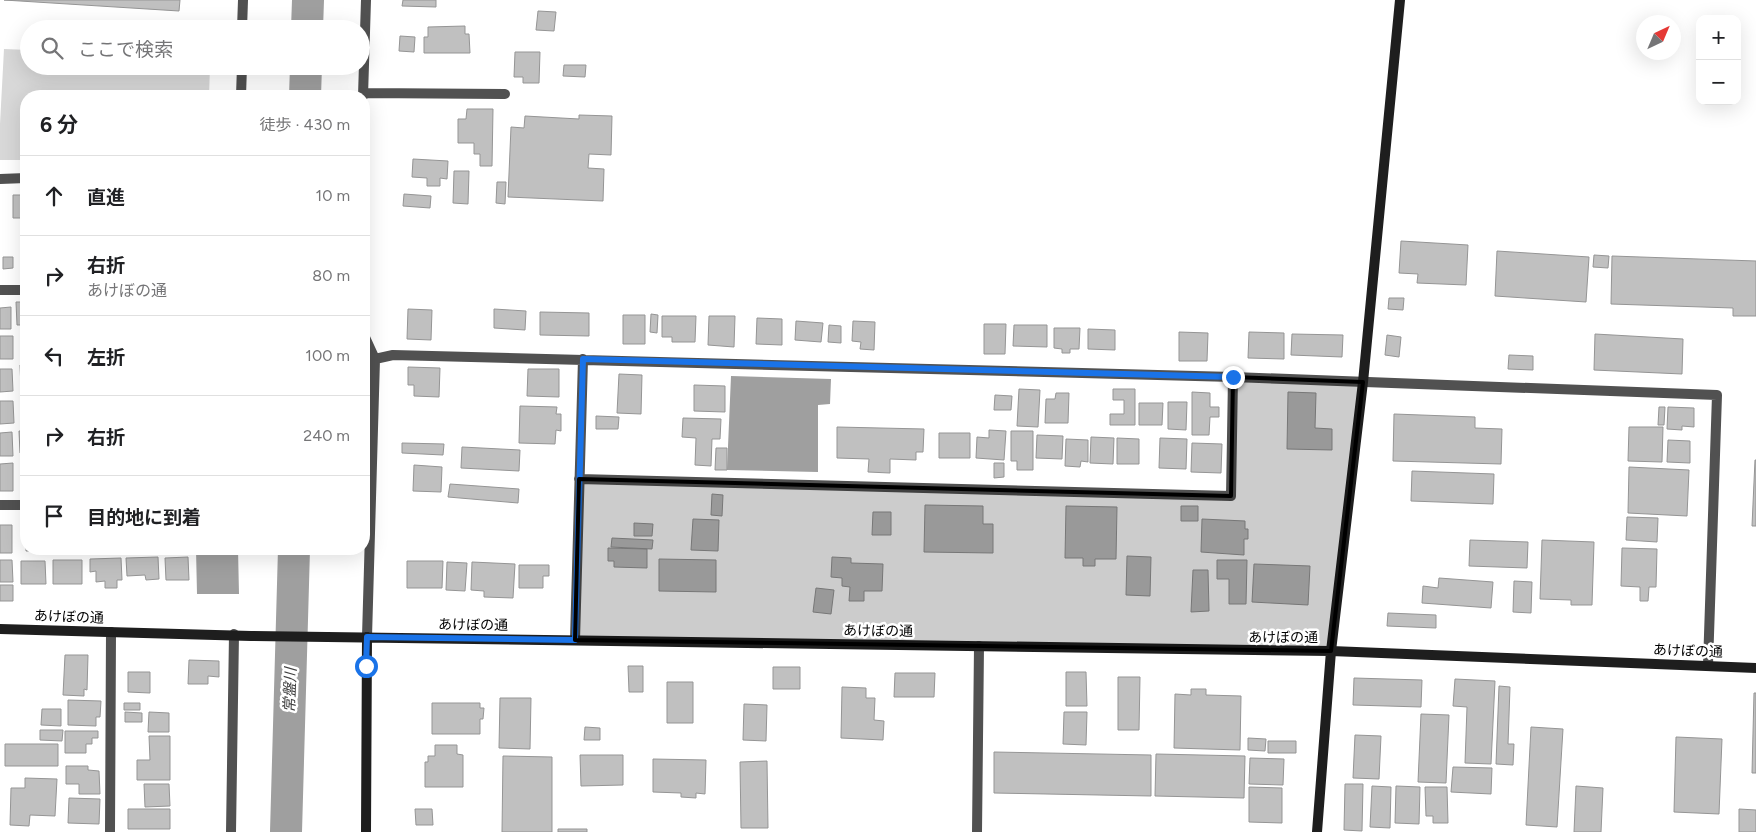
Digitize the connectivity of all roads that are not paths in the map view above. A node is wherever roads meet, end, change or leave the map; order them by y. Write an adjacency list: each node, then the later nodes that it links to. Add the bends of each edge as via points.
1 (243, 0): 4 (street)
2 (366, 0): 5 (street)
3 (1400, 0): 20 (street)
4 (242, 20)
5 (365, 20)
6 (242, 75): 8 (street)
7 (364, 75): 9 (street)
8 (241, 90)
9 (363, 90)
10 (370, 94): 11 (street)
11 (505, 94)
12 (0, 178): 13 (street)
13 (20, 178)
14 (0, 290): 15 (street)
15 (20, 290)
16 (370, 348): 17 (street)
17 (375, 359): 18 (street, via 393,355); 24 (street)
18 (583, 359): 19 (street); 21 (street)
19 (1233, 377): 20 (street); 21 (street, via 1231,496)
20 (1363, 382): 32 (street); 33 (street, via 1717,395)
21 (579, 478): 30 (street)
22 (0, 506): 23 (street)
23 (20, 506)
24 (370, 533)
25 (369, 555): 29 (street)
26 (0, 629): 27 (street, あけぼの通)
27 (111, 632): 28 (street, あけぼの通); 35 (street)
28 (234, 634): 29 (street, あけぼの通); 36 (street)
29 (367, 637): 30 (street, あけぼの通); 37 (street)
30 (575, 640): 31 (street, あけぼの通)
31 (979, 646): 32 (street, あけぼの通); 38 (street)
32 (1331, 651): 33 (street, あけぼの通); 39 (street)
33 (1708, 666): 34 (street, あけぼの通)
34 (1756, 668)
35 (110, 832)
36 (231, 832)
37 (366, 832)
38 (977, 832)
39 (1317, 832)

